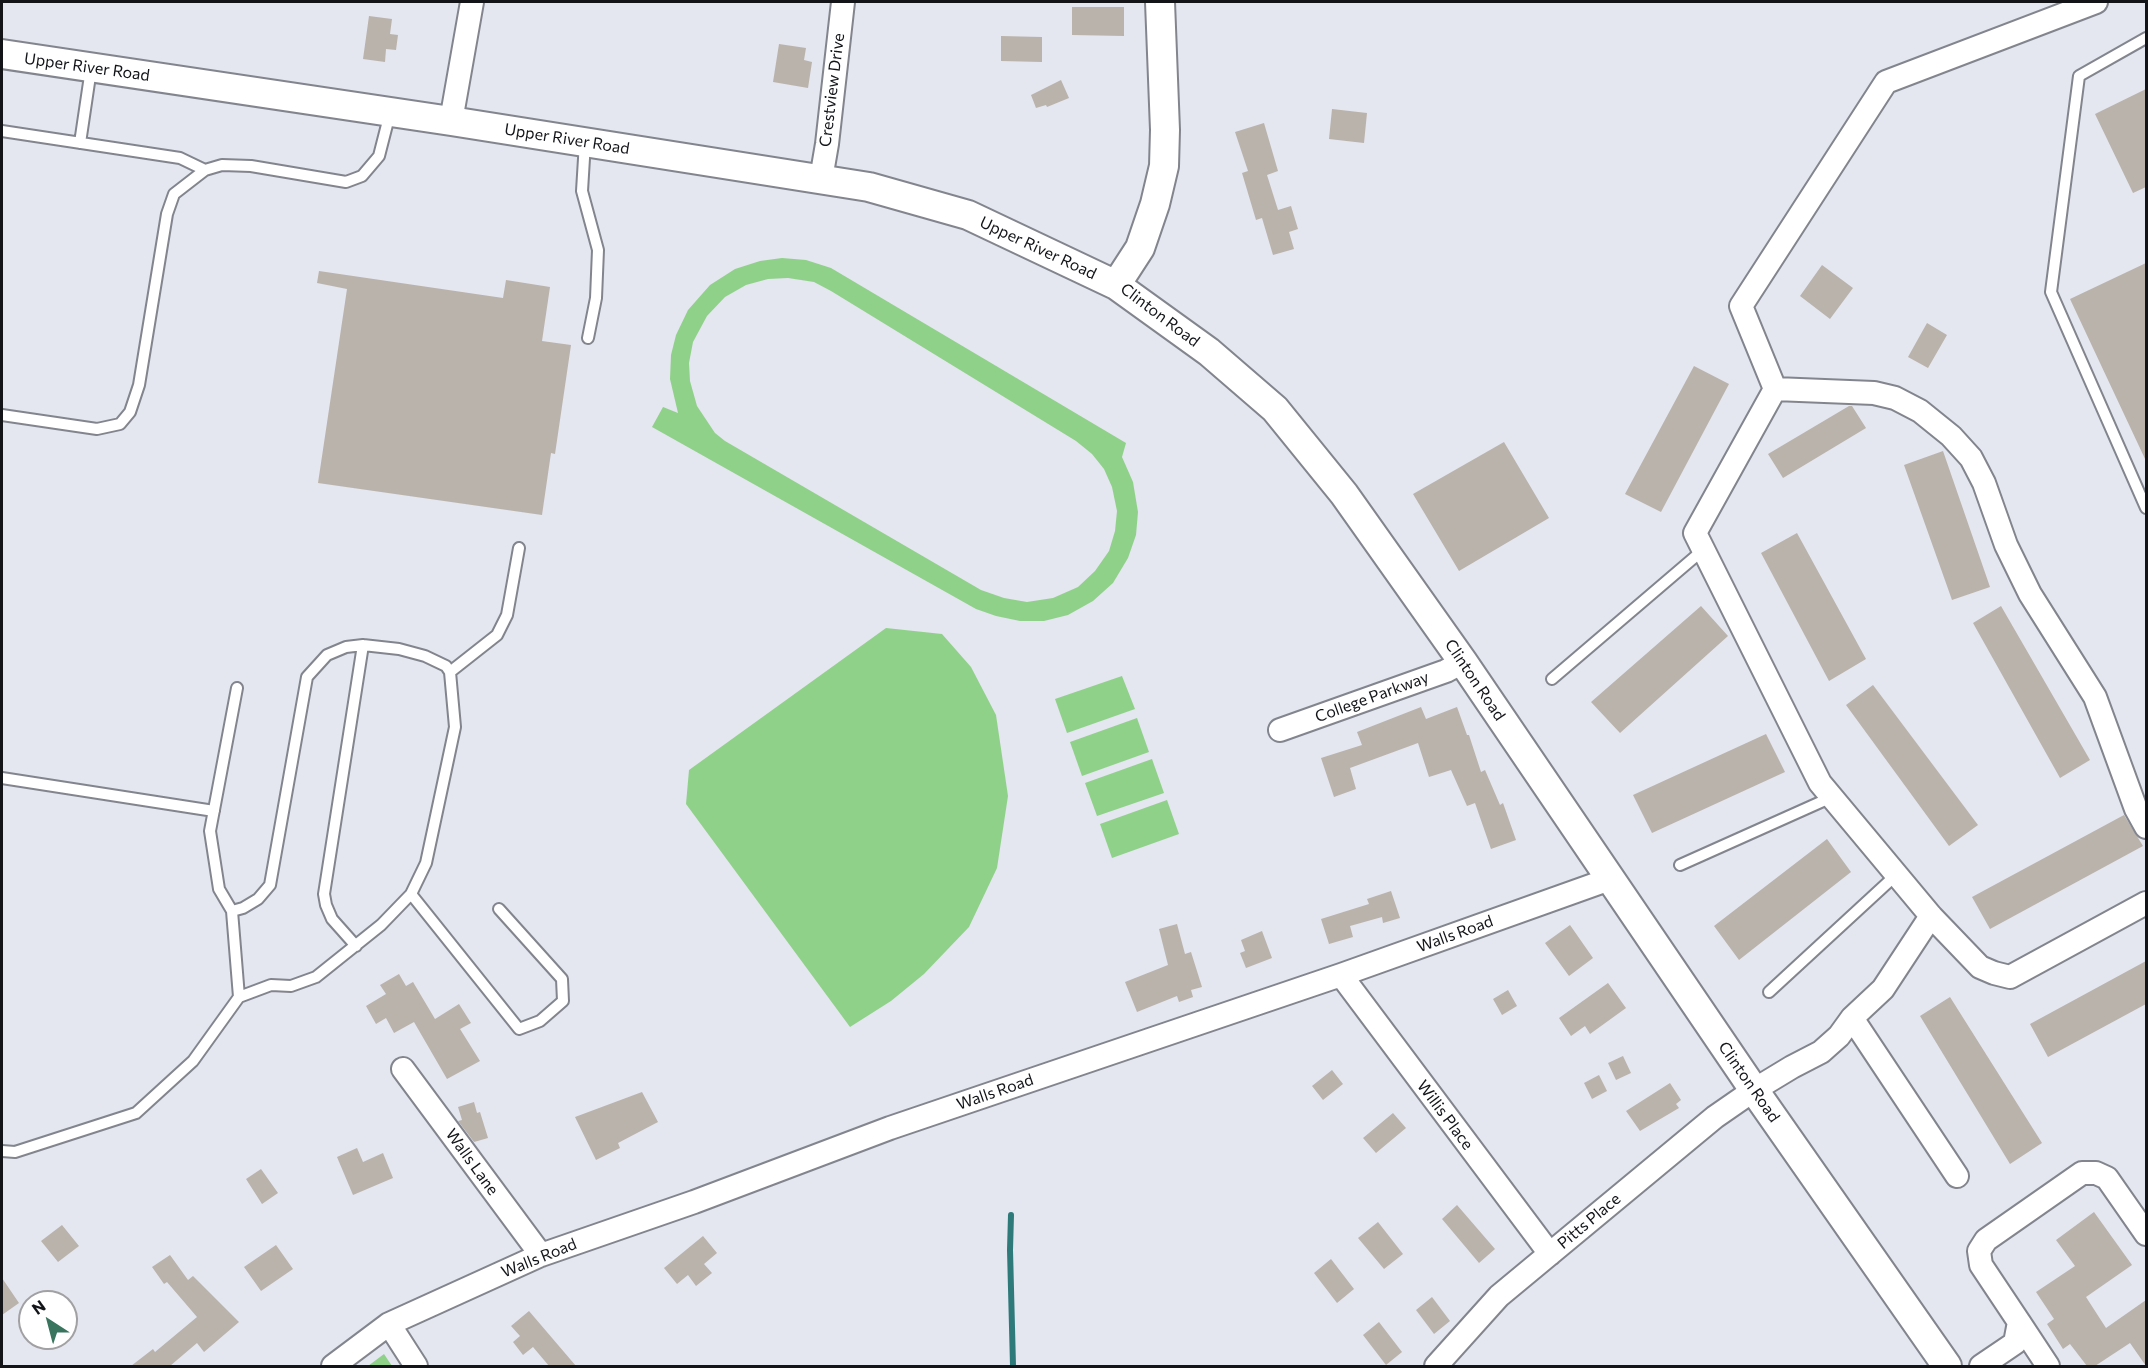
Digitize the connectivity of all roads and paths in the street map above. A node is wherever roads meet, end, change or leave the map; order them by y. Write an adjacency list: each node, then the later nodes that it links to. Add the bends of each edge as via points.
1 (472, 2): 9 (street)
2 (843, 2): 14 (street, Crestview Drive)
3 (1160, 2): 15 (street, Clinton Road, via 1164,166 1140,248)
4 (2096, 2): 17 (street, via 1886,82 1741,306)
5 (2146, 38): 19 (lane, via 2079,76 2051,292)
6 (2, 54): 7 (street, Upper River Road)
7 (91, 68): 8 (street, Upper River Road); 12 (lane)
8 (390, 113): 9 (street, Upper River Road); 13 (lane, via 379,156 362,176 346,182 251,166 222,165)
9 (451, 122): 11 (street, Upper River Road)
10 (2, 131): 12 (lane)
11 (585, 142): 14 (street, Upper River Road); 16 (lane, via 582,191 598,250 596,298)
12 (80, 143): 13 (lane, via 180,158)
13 (205, 170): 18 (lane, via 174,194 167,214 139,385 130,412 120,424 97,429)
14 (820, 179): 15 (street, Upper River Road, via 869,187 968,215)
15 (1116, 285): 23 (street, Clinton Road, via 1209,352 1275,409 1344,494)
16 (588, 338)
17 (1775, 389): 21 (street, via 1695,533); 31 (street, via 1874,393 1895,398 1920,411 1971,458 2030,594 2095,698)
18 (2, 415)
19 (2146, 508)
20 (519, 548): 24 (lane, via 507,615 497,635)
21 (1703, 550): 25 (lane); 29 (street, via 1820,783)
22 (363, 645): 24 (lane, via 425,656); 38 (lane, via 346,647 327,656 307,677 270,885 258,898); 40 (lane, via 324,894 332,919)
23 (1463, 662): 27 (street, College Parkway); 34 (street, Clinton Road)
24 (450, 672): 35 (lane, via 455,727 426,863)
25 (1552, 679)
26 (237, 688): 30 (lane)
27 (1280, 730)
28 (2, 778): 30 (lane)
29 (1832, 797): 32 (lane); 33 (street)
30 (214, 810): 38 (lane, via 210,831 219,889)
31 (2146, 827)
32 (1680, 865)
33 (1896, 875): 39 (street); 42 (lane)
34 (1610, 879): 41 (street, Walls Road); 46 (street, Clinton Road)
35 (411, 894): 37 (lane, via 519,1029 540,1021 562,1001 562,979); 40 (lane)
36 (2146, 903): 39 (street, via 2010,977 1980,967)
37 (499, 909)
38 (232, 911): 43 (lane)
39 (1931, 916): 44 (street, Pitts Place, via 1883,989)
40 (356, 946): 43 (lane, via 316,978 291,986 271,985)
41 (1341, 975): 50 (street, Willis Place); 51 (street, Walls Road, via 890,1128)
42 (1769, 992)
43 (238, 998): 47 (lane, via 193,1061 136,1113 15,1152)
44 (1852, 1018): 46 (street, Pitts Place, via 1821,1052); 48 (street)
45 (404, 1069): 51 (street, Walls Lane)
46 (1754, 1090): 50 (street, Pitts Place, via 1715,1117); 57 (street, Clinton Road)
47 (2, 1151)
48 (1957, 1176)
49 (2146, 1234): 52 (street, via 2107,1178 2082,1173 1986,1240 1979,1251 1981,1265)
50 (1550, 1254): 56 (street, Pitts Place, via 1499,1296)
51 (541, 1255): 53 (street, Walls Road)
52 (2019, 1322): 58 (street, via 2015,1343); 59 (street)
53 (389, 1324): 54 (street, Walls Road); 55 (street)
54 (333, 1366)
55 (416, 1366)
56 (1436, 1366)
57 (1947, 1366)
58 (1981, 1366)
59 (2048, 1366)

